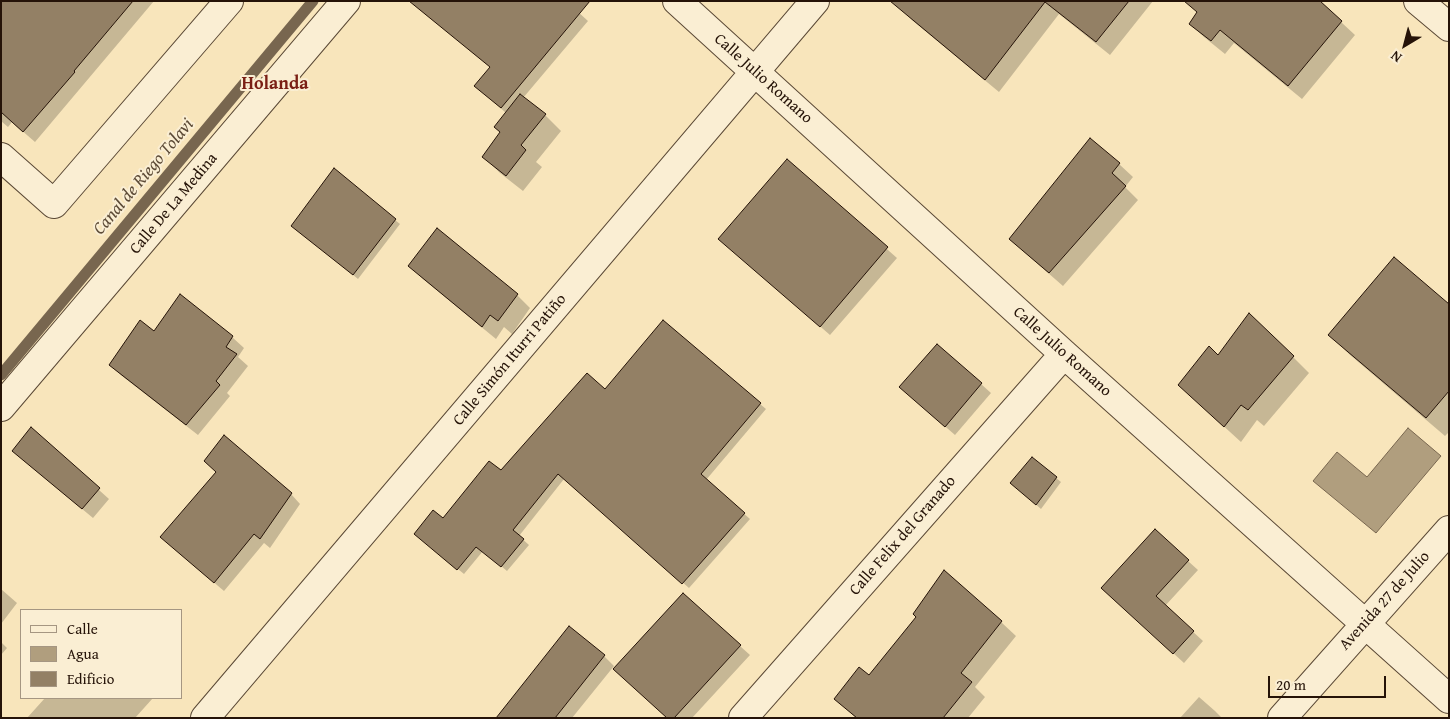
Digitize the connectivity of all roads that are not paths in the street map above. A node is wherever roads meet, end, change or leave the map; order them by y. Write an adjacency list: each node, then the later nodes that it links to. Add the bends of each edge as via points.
1 (229, 1): 8 (street, via 54,204)
2 (346, 1): 10 (street, Calle De La Medina)
3 (678, 1): 7 (street, Calle Julio Romano)
4 (815, 1): 7 (street, Calle Simón Iturri Patiño)
5 (1418, 1): 6 (street)
6 (1449, 27)
7 (756, 72): 9 (street, Calle Julio Romano); 14 (street, Calle Simón Iturri Patiño)
8 (1, 157)
9 (1064, 354): 12 (street, Calle Julio Romano); 15 (street, Calle Felix del Granado)
10 (1, 407)
11 (1449, 530): 12 (street, Avenida 27 de Julio)
12 (1365, 624): 13 (street, Calle Julio Romano); 16 (street, Avenida 27 de Julio)
13 (1449, 699)
14 (205, 718)
15 (742, 718)
16 (1282, 718)

